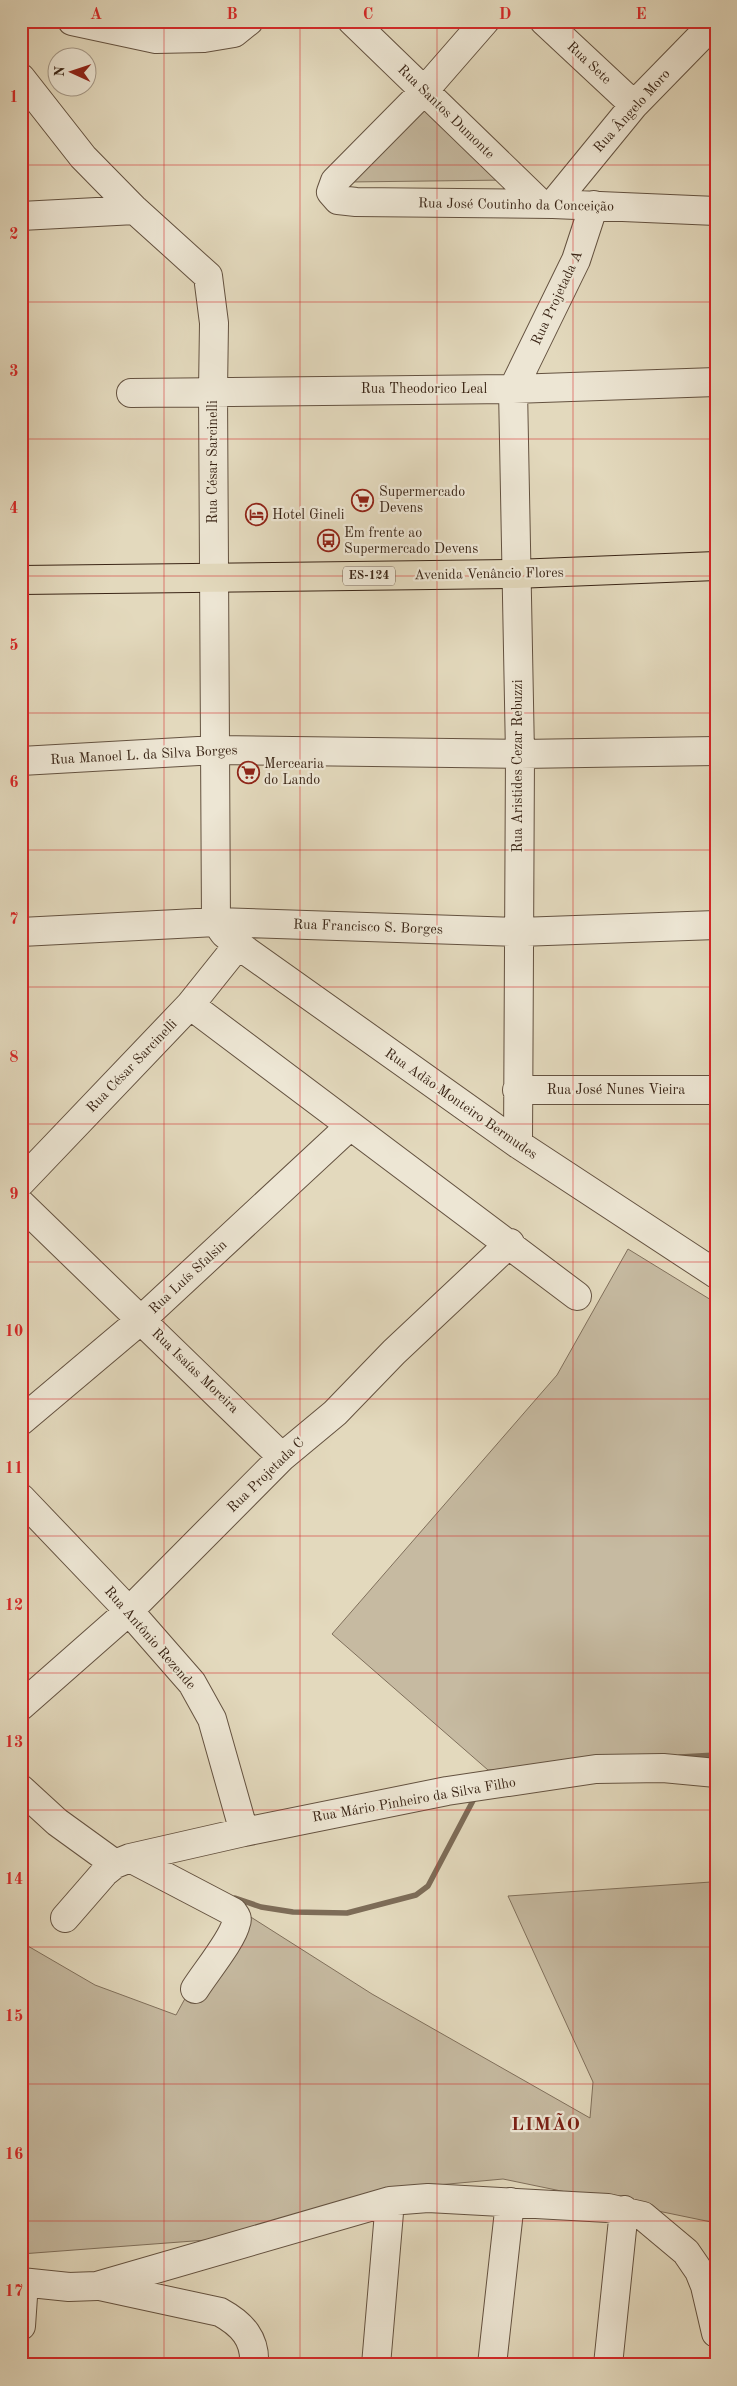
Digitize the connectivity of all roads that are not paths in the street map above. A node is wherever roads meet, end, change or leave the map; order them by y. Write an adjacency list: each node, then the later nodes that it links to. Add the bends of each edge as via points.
1 (72, 21): 2 (street, via 156,39 204,38 234,33)
2 (249, 21)
3 (352, 21): 8 (street, Rua Santos Dumonte)
4 (485, 21): 8 (street)
5 (544, 21): 9 (street, Rua Sete)
6 (716, 21): 9 (street, Rua Ângelo Moro)
7 (21, 78): 12 (street, Rua César Sarcinelli, via 83,157)
8 (424, 91): 10 (street, Rua Santos Dumonte); 10 (street, Rua José Coutinho da Conceição, via 335,181 331,192 338,200)
9 (634, 105): 10 (street, Rua Ângelo Moro)
10 (547, 204): 11 (street, Rua José Coutinho da Conceição)
11 (594, 205): 13 (street, Rua José Coutinho da Conceição); 16 (street, Rua Projetada A, via 576,260)
12 (135, 210): 14 (street); 17 (street, Rua César Sarcinelli, via 208,276 214,323)
13 (716, 211)
14 (21, 216)
15 (716, 382): 16 (street, Rua Theodorico Leal)
16 (513, 389): 17 (street, Rua Theodorico Leal); 20 (street, Rua Aristides Cezar Rebuzzi)
17 (213, 391): 18 (street, Rua Theodorico Leal); 21 (street, Rua César Sarcinelli)
18 (132, 393)
19 (716, 566): 20 (main road, Avenida Venâncio Flores / ES-124)
20 (516, 574): 21 (main road, Avenida Venâncio Flores / ES-124); 25 (street, Rua Aristides Cezar Rebuzzi)
21 (214, 578): 22 (main road, Avenida Venâncio Flores / ES-124); 23 (street, Rua César Sarcinelli)
22 (21, 580)
23 (216, 750): 25 (street, Rua Manoel L. da Silva Borges); 26 (street, Rua Manoel L. da Silva Borges); 27 (street, Rua César Sarcinelli)
24 (716, 751): 25 (street, Rua Manoel L. da Silva Borges)
25 (520, 754): 30 (street, Rua Aristides Cezar Rebuzzi)
26 (21, 761)
27 (216, 922): 29 (street, Rua Francisco S. Borges); 30 (street, Rua Francisco S. Borges); 31 (street, Rua Adão Monteiro Bermudes)
28 (716, 925): 30 (street, Rua Francisco S. Borges)
29 (21, 932)
30 (518, 932): 33 (street, Rua Aristides Cezar Rebuzzi)
31 (238, 945): 32 (street, Rua César Sarcinelli); 36 (street, Rua Adão Monteiro Bermudes)
32 (190, 1005): 35 (street); 37 (street, Rua César Sarcinelli)
33 (517, 1090): 34 (street, Rua José Nunes Vieira); 36 (street, Rua Aristides Cezar Rebuzzi)
34 (716, 1090)
35 (350, 1126): 39 (street); 42 (street, Rua Luís Sfalsin)
36 (518, 1144): 40 (street, Rua Adão Monteiro Bermudes)
37 (21, 1182)
38 (21, 1204): 42 (street, Rua Isaías Moreira)
39 (510, 1244): 41 (street); 44 (street, Rua Projetada C, via 394,1352 335,1413)
40 (716, 1274)
41 (577, 1296)
42 (142, 1319): 43 (street, Rua Luís Sfalsin); 44 (street, Rua Isaías Moreira)
43 (21, 1421)
44 (282, 1457): 46 (street, Rua Projetada C)
45 (21, 1498): 46 (street, Rua Antônio Rezende)
46 (129, 1611): 47 (street, Rua Projetada C); 50 (street, Rua Antônio Rezende, via 203,1700 212,1719)
47 (21, 1706)
48 (716, 1774): 50 (street, Rua Mário Pinheiro da Silva Filho, via 663,1768 596,1769 447,1791)
49 (21, 1789): 51 (street, via 57,1822)
50 (244, 1832): 51 (street, Rua Mário Pinheiro da Silva Filho)
51 (123, 1861): 52 (street); 53 (street, via 233,1912 237,1917 236,1924)
52 (65, 1918)
53 (195, 1989)
54 (390, 2201): 55 (street, via 428,2198); 58 (street); 62 (street)
55 (510, 2202): 56 (street); 63 (street)
56 (624, 2210): 60 (street, via 643,2216 686,2252 705,2286); 64 (street)
57 (23, 2282): 58 (street, via 69,2287); 59 (street)
58 (97, 2286): 61 (street, via 220,2312 232,2318 247,2331 252,2342)
59 (21, 2326)
60 (716, 2333)
61 (254, 2365)
62 (376, 2365)
63 (492, 2365)
64 (608, 2365)

